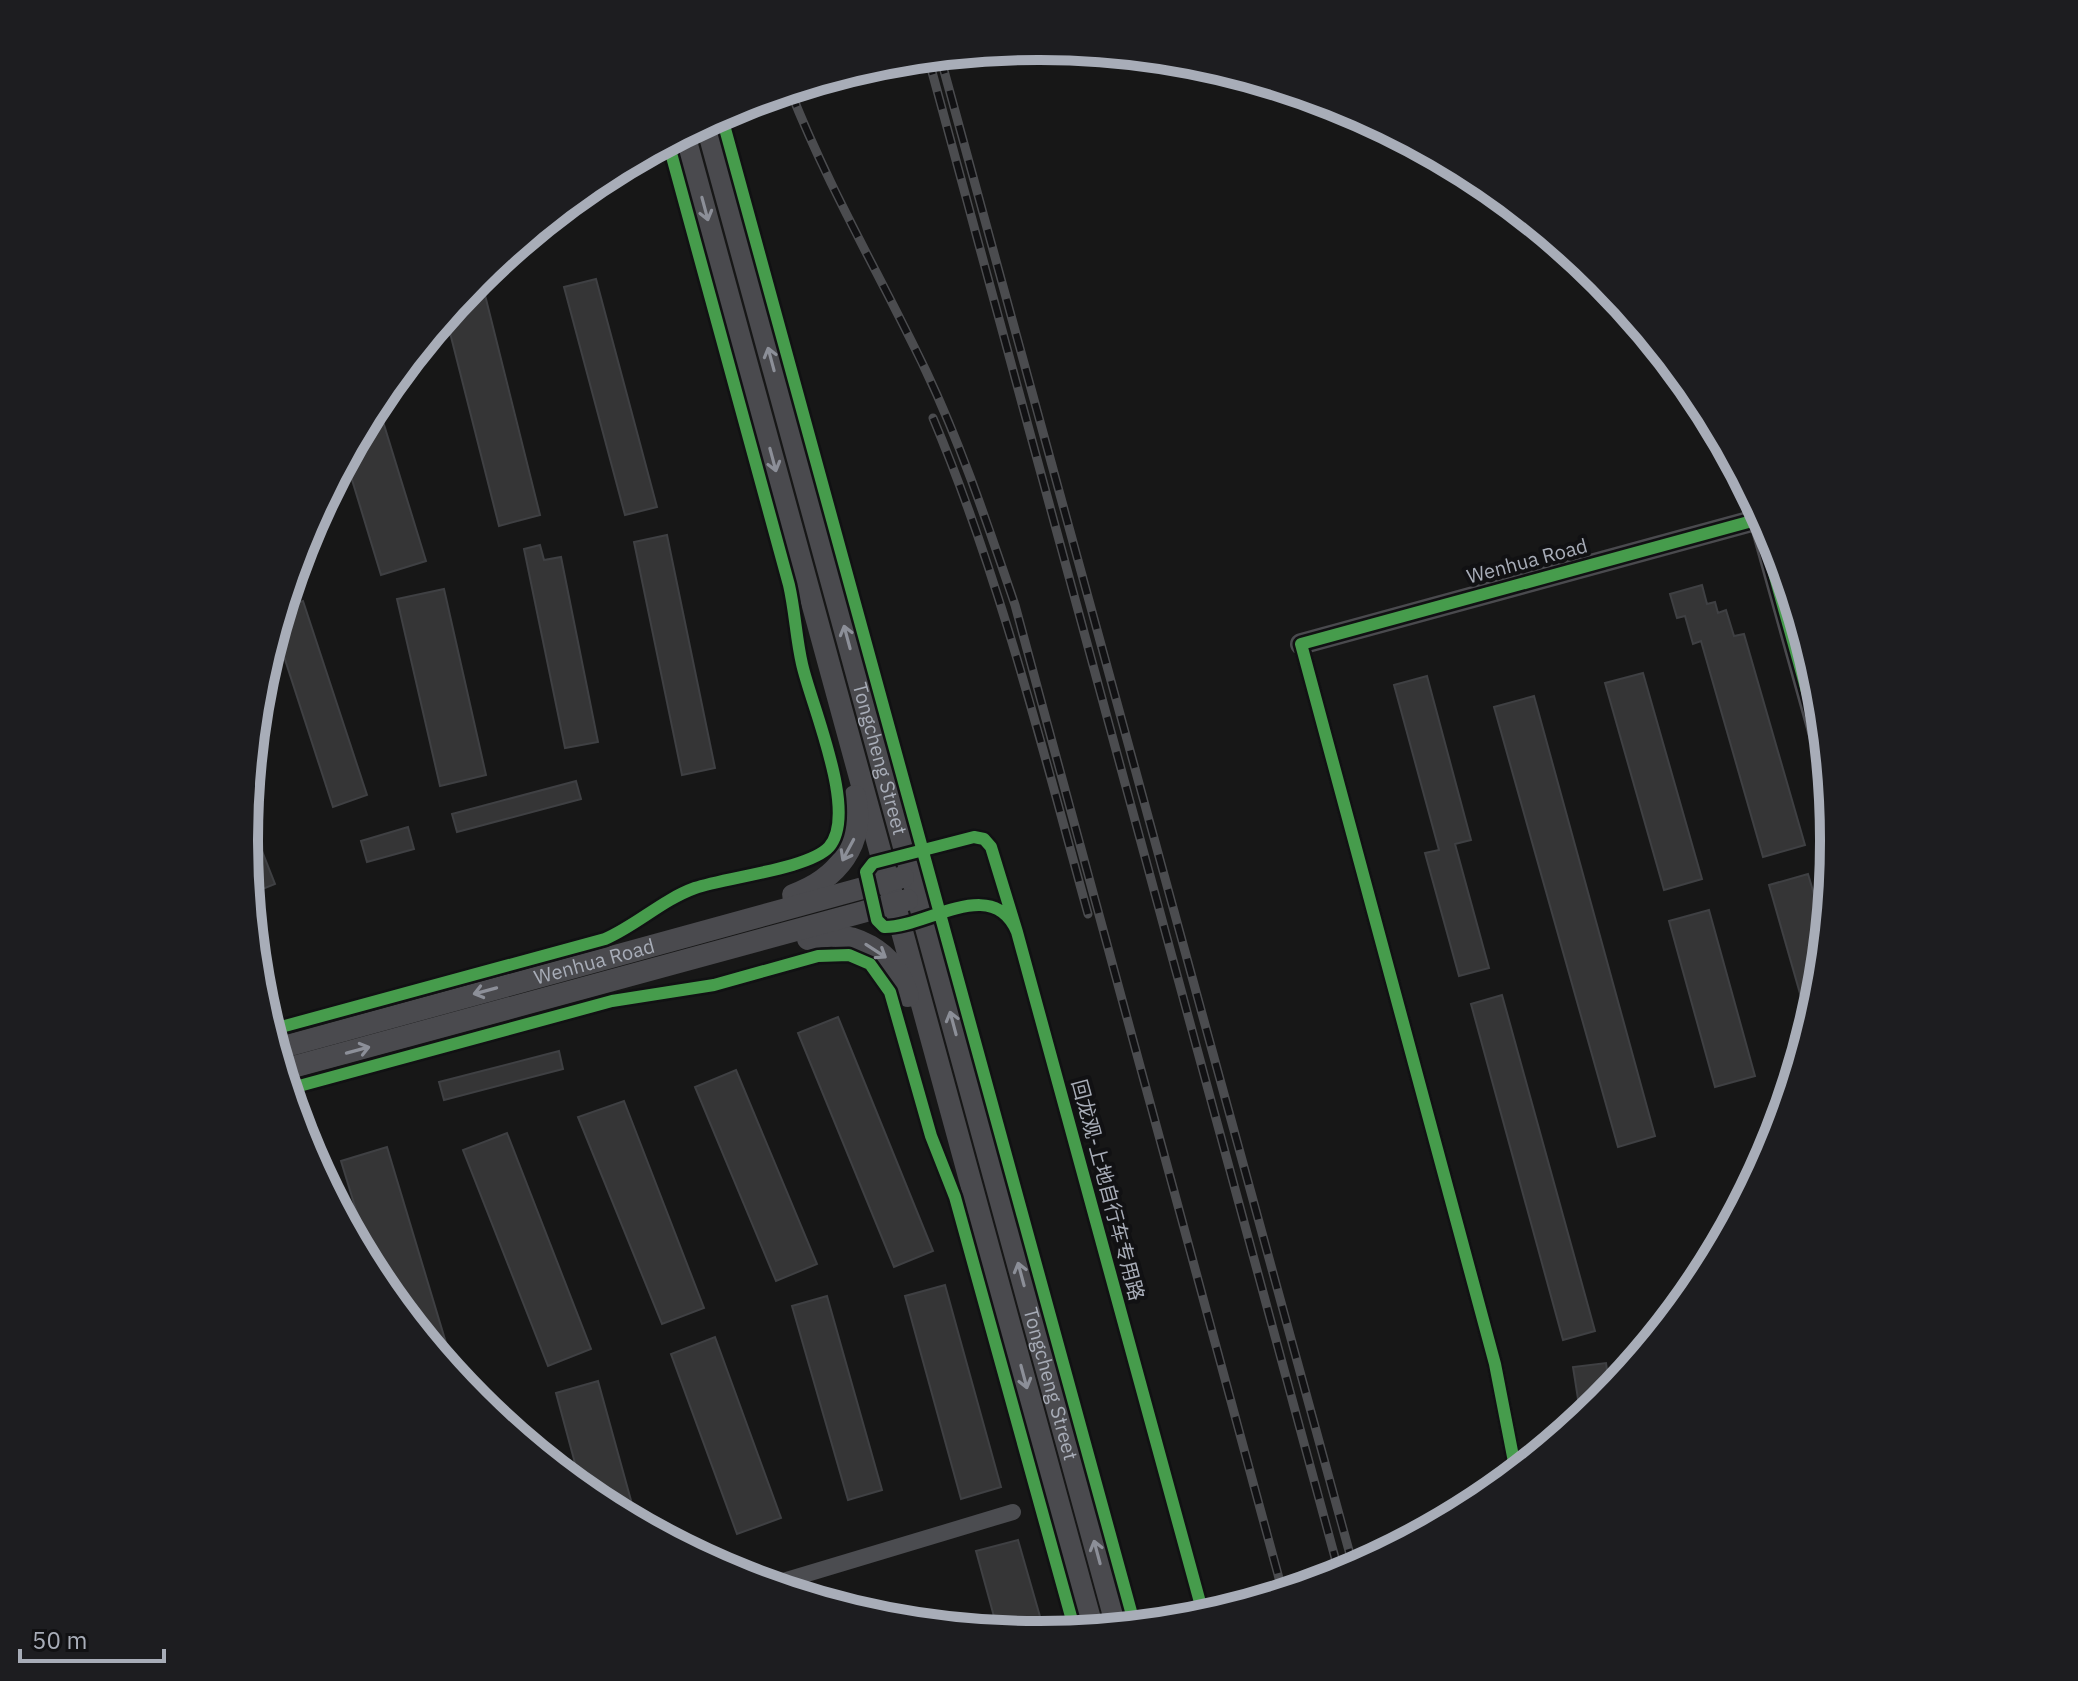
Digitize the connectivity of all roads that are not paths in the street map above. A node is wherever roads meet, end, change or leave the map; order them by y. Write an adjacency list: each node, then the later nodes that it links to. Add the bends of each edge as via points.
1 (709, 133): 6 (main road, Tongcheng Street, one-way to 1)
2 (687, 144): 4 (main road, Tongcheng Street, one-way to 4)
3 (1751, 521): 5 (main road, Wenhua Road)
4 (815, 611): 7 (main road, Tongcheng Street); 10 (main road, one-way to 10, via 830,701 857,803 854,840 838,868 815,886)
5 (1301, 644): 15 (street, via 1488,1337)
6 (912, 874): 7 (main road, Wenhua Road); 8 (main road, Tongcheng Street)
7 (889, 880): 9 (main road, Tongcheng Street); 10 (main road, Wenhua Road)
8 (918, 897): 9 (main road, Wenhua Road); 18 (main road, Tongcheng Street, one-way to 8)
9 (895, 904): 11 (main road, Wenhua Road); 14 (main road, Tongcheng Street)
10 (690, 935): 12 (main road, Wenhua Road, one-way to 12)
11 (611, 981): 13 (main road, Wenhua Road, one-way to 11); 14 (main road, one-way to 14, via 681,972 826,936 845,936 878,950 903,981)
12 (286, 1046)
13 (293, 1067)
14 (967, 1167): 19 (main road, Tongcheng Street, one-way to 19)
15 (1514, 1460)
16 (1013, 1512): 17 (street)
17 (787, 1580)
18 (1114, 1617)
19 (1090, 1619)

